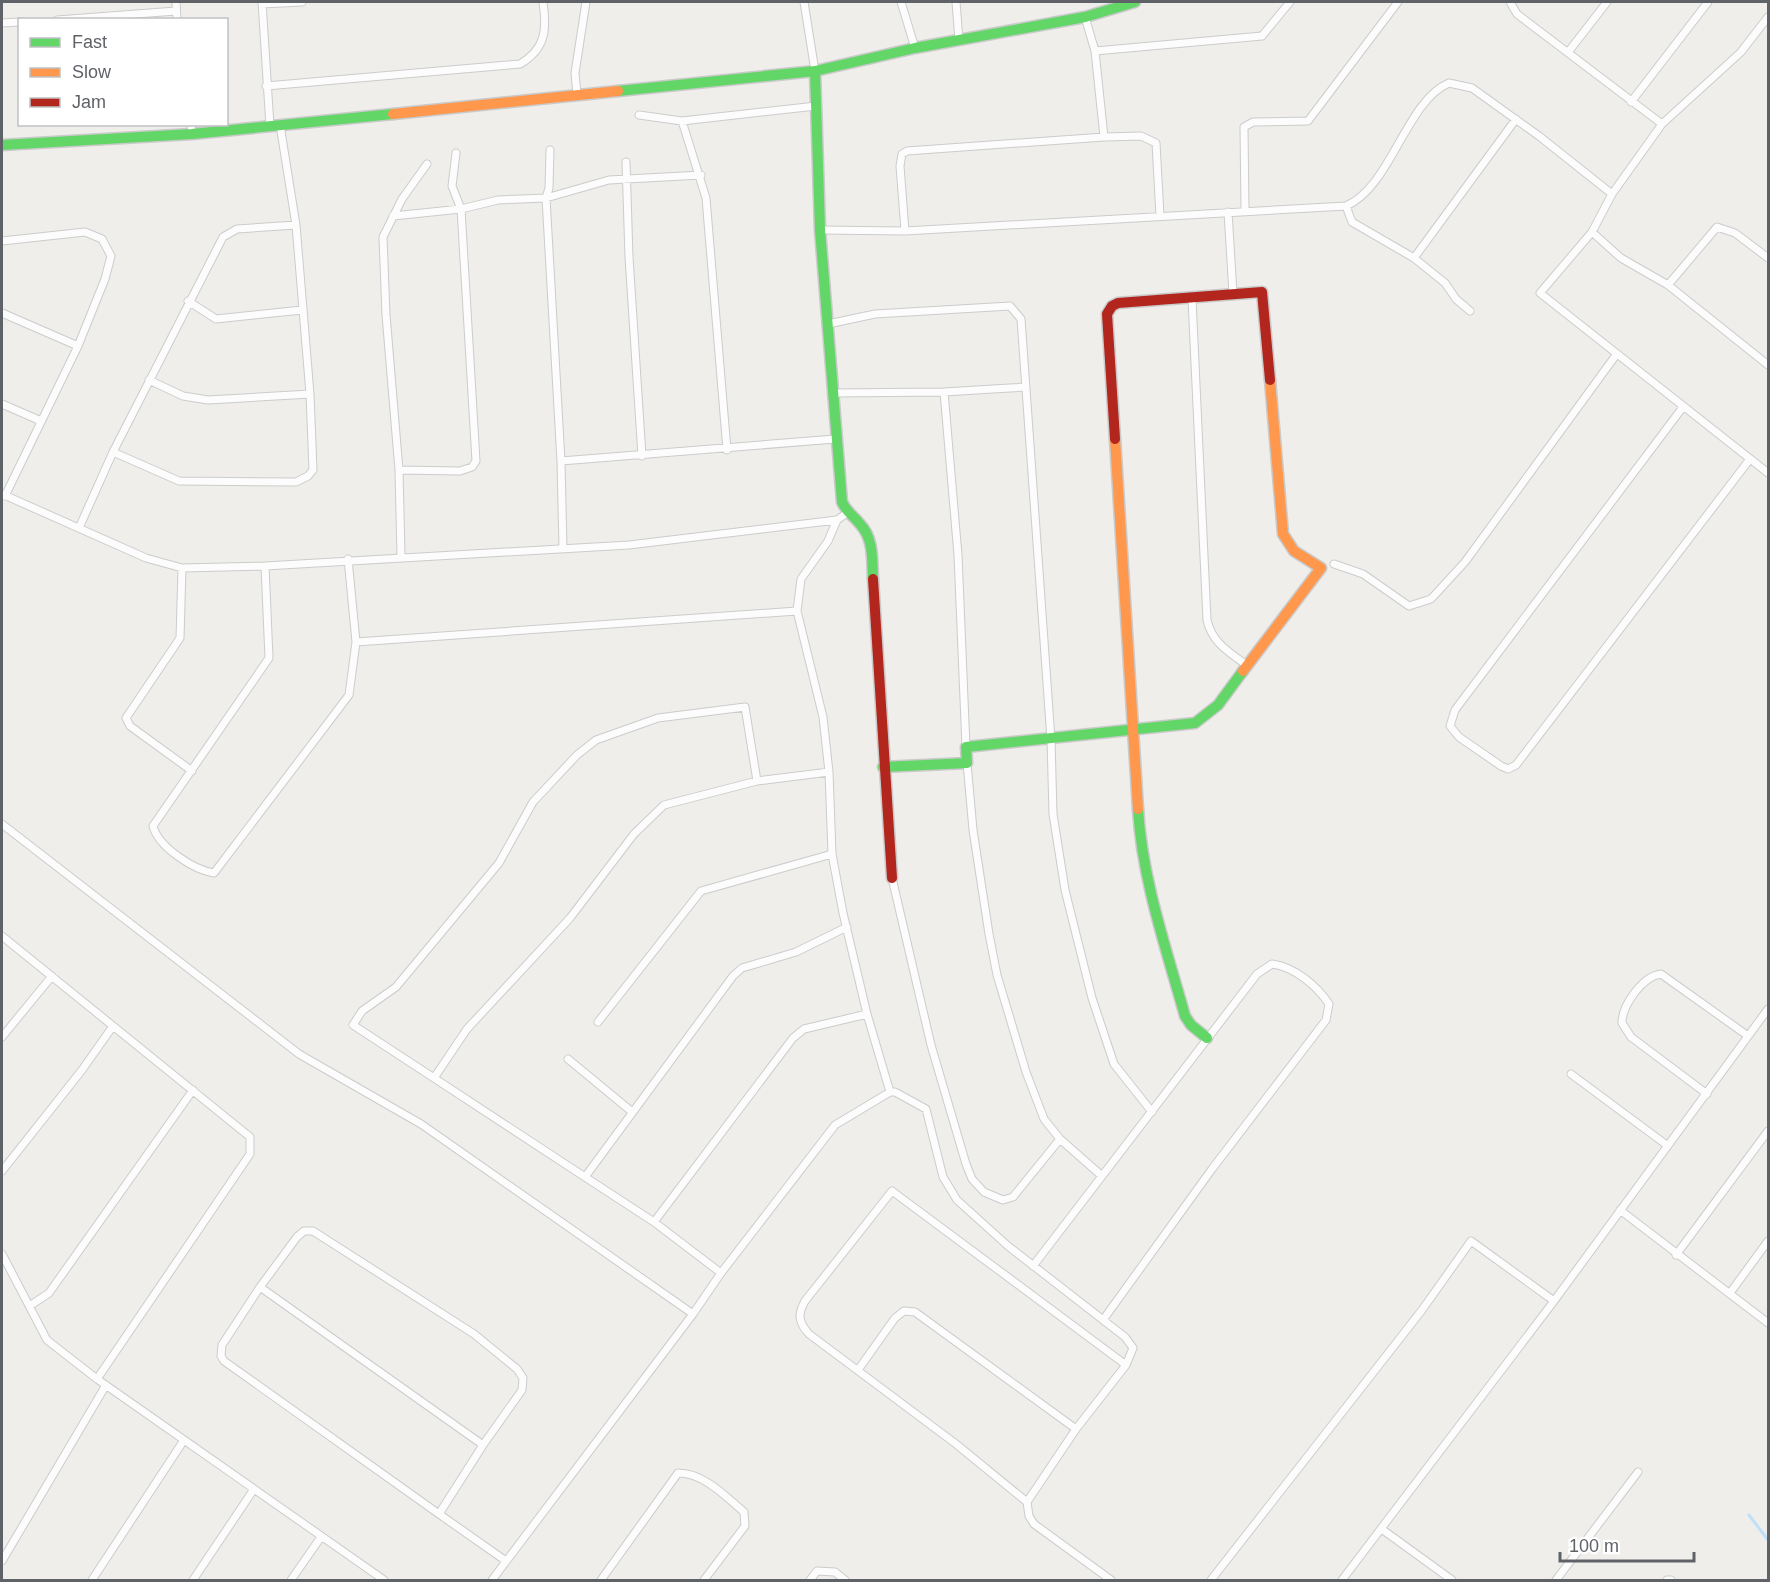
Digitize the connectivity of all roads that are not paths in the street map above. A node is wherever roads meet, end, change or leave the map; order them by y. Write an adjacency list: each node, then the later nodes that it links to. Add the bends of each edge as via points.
1 (176, 2): 15 (street)
2 (262, 2): 3 (street); 26 (street)
3 (302, 2)
4 (543, 2): 26 (street, via 542,45 520,64)
5 (586, 2): 27 (street, via 575,73)
6 (804, 2): 25 (street)
7 (902, 2): 22 (street)
8 (956, 2): 21 (street)
9 (1135, 2): 16 (street)
10 (1290, 2): 23 (street, via 1262,36)
11 (1398, 2): 48 (street, via 1308,121 1253,122 1244,127)
12 (1510, 2): 24 (street, via 1517,14)
13 (1607, 2): 24 (street)
14 (1708, 2): 28 (street)
15 (177, 15): 18 (street)
16 (1085, 17): 21 (street); 23 (street)
17 (1768, 17): 33 (street, via 1741,52)
18 (105, 18)
19 (18, 22): 20 (street)
20 (2, 23)
21 (959, 41): 22 (street)
22 (915, 48): 25 (street)
23 (1095, 51): 36 (street)
24 (1569, 51): 28 (street)
25 (815, 71): 27 (street); 29 (street)
26 (266, 86): 34 (street)
27 (577, 94): 34 (street)
28 (1631, 102): 33 (street)
29 (816, 106): 32 (street); 53 (street)
30 (639, 115): 32 (street)
31 (1516, 119): 44 (street); 46 (street, via 1472,88 1444,85 1411,124 1364,195); 57 (street)
32 (682, 121): 42 (street)
33 (1662, 124): 44 (street)
34 (275, 126): 35 (street); 52 (street)
35 (191, 129): 37 (street)
36 (1104, 137): 51 (street, via 1141,136 1156,143); 54 (street, via 902,154)
37 (2, 145)
38 (550, 150): 45 (street)
39 (456, 153): 47 (street, via 452,186)
40 (627, 162): 43 (street)
41 (427, 164): 50 (street)
42 (700, 175): 43 (street); 79 (street, via 706,198)
43 (627, 178): 45 (street); 81 (street)
44 (1612, 194): 55 (street)
45 (546, 198): 47 (street, via 498,200); 83 (street)
46 (1346, 206): 48 (street); 57 (street, via 1353,222)
47 (461, 209): 50 (street); 84 (street, via 476,461 460,471)
48 (1245, 211): 49 (street)
49 (1228, 212): 51 (street); 60 (street)
50 (393, 216): 84 (street, via 383,237 383,261)
51 (1160, 216): 54 (street)
52 (296, 225): 62 (street, via 229,232); 63 (street)
53 (820, 230): 54 (street); 66 (street)
54 (905, 231)
55 (1592, 232): 59 (street, via 1621,258); 68 (street, via 1539,293)
56 (2, 241): 67 (street, via 85,232 106,243 111,256 109,268)
57 (1414, 258): 64 (street, via 1445,283 1456,300)
58 (1768, 258): 59 (street, via 1735,233 1717,227)
59 (1668, 285): 69 (street)
60 (1233, 294): 61 (street); 98 (street, via 1262,292 1283,534 1294,551 1321,568)
61 (1191, 299): 98 (street, via 1207,620 1213,637); 99 (street, via 1118,303 1107,314)
62 (188, 301): 63 (street, via 216,319); 70 (street)
63 (302, 310): 74 (street)
64 (1470, 311)
65 (2, 313): 67 (street)
66 (828, 324): 71 (street, via 875,314 1010,306 1021,320); 73 (street)
67 (78, 346): 77 (street)
68 (1616, 355): 76 (street); 93 (street, via 1465,562 1431,599 1409,606 1364,574)
69 (1768, 365)
70 (149, 380): 74 (street, via 183,396 208,400); 80 (street)
71 (1026, 387): 72 (street); 100 (street)
72 (944, 392): 73 (street); 101 (street, via 958,555)
73 (833, 393): 78 (street)
74 (310, 394): 80 (street, via 313,470 296,482 179,481)
75 (2, 404): 77 (street)
76 (1683, 407): 82 (street); 82 (street, via 1455,710 1450,726 1459,737 1501,766 1509,769 1516,765)
77 (41, 421): 86 (street)
78 (835, 439): 79 (street); 87 (street, via 842,502)
79 (727, 450): 81 (street)
80 (113, 452): 89 (street)
81 (642, 456): 83 (street)
82 (1750, 459): 85 (street)
83 (561, 461): 90 (street)
84 (399, 470): 91 (street)
85 (1768, 473)
86 (3, 495): 89 (street)
87 (847, 513): 88 (street); 103 (street, via 861,524 871,542)
88 (837, 520): 90 (street, via 630,545); 96 (street, via 828,541 801,579)
89 (79, 528): 95 (street, via 157,562)
90 (563, 548): 91 (street)
91 (401, 556): 92 (street)
92 (348, 559): 94 (street); 97 (street)
93 (1334, 564)
94 (265, 566): 95 (street); 104 (street, via 269,658)
95 (183, 568): 104 (street, via 180,638 126,718 130,726)
96 (797, 611): 97 (street); 105 (street, via 823,717)
97 (356, 642): 104 (street, via 349,695 214,873 200,871 156,838 153,826)
98 (1248, 666): 99 (street, via 1218,705 1195,723)
99 (1133, 732): 100 (street); 119 (street, via 1139,832 1151,894 1185,1016)
100 (1051, 739): 101 (street); 127 (street, via 1053,814 1065,890 1092,998 1114,1064)
101 (966, 747): 102 (street)
102 (967, 763): 103 (street); 129 (street, via 973,830 997,975 1040,1112)
103 (883, 767): 109 (street)
104 (192, 771)
105 (829, 772): 106 (street); 108 (street)
106 (758, 781): 122 (street, via 664,805 634,834 570,918 466,1029); 122 (street, via 745,707 658,718 596,740 577,755 533,802 499,863 396,987 362,1011 353,1025)
107 (2, 824): 145 (street, via 299,1054 421,1124)
108 (832, 854): 110 (street); 115 (street, via 701,891)
109 (892, 878): 129 (street, via 932,1045 972,1179 992,1197 1012,1197)
110 (847, 927): 114 (street); 126 (street, via 796,952 742,968 733,975)
111 (2, 936): 112 (street)
112 (52, 976): 116 (street); 118 (street)
113 (1768, 1009): 117 (street)
114 (867, 1014): 124 (street); 135 (street, via 804,1029 793,1038)
115 (598, 1022)
116 (113, 1026): 123 (street); 131 (street)
117 (1748, 1036): 125 (street); 125 (street, via 1661,974 1645,982 1624,1010 1622,1023 1631,1037)
118 (2, 1037)
119 (1207, 1038): 127 (street); 146 (street, via 1257,974 1272,964 1282,965 1303,978 1329,1004 1326,1020)
120 (568, 1059): 126 (street)
121 (1571, 1074): 130 (street)
122 (434, 1078): 133 (street)
123 (193, 1090): 144 (street, via 49,1293); 150 (street, via 244,1130 251,1141 250,1154)
124 (890, 1092): 139 (street, via 926,1109 943,1177 952,1193); 140 (street, via 835,1125)
125 (1707, 1094): 130 (street)
126 (632, 1111): 133 (street)
127 (1152, 1112): 132 (street)
128 (1768, 1131): 138 (street)
129 (1060, 1139): 132 (street)
130 (1668, 1146): 134 (street)
131 (2, 1171)
132 (1102, 1176): 139 (street)
133 (585, 1177): 135 (street)
134 (1620, 1210): 138 (street); 143 (street)
135 (654, 1222): 140 (street)
136 (1768, 1240): 142 (street)
137 (2, 1254): 144 (street)
138 (1676, 1255): 142 (street)
139 (1033, 1266): 146 (street)
140 (721, 1273): 145 (street)
141 (260, 1287): 154 (street); 154 (street, via 297,1237 304,1231 313,1231 474,1334 517,1369 523,1383); 158 (street, via 222,1345 224,1361)
142 (1730, 1293): 147 (street)
143 (1554, 1301): 159 (street); 173 (street, via 1471,1241)
144 (31, 1305): 150 (street, via 47,1340)
145 (693, 1314): 162 (street)
146 (1103, 1320): 148 (street, via 1133,1348)
147 (1768, 1323)
148 (1126, 1365): 149 (street, via 892,1191 805,1301 799,1317 809,1334); 152 (street)
149 (858, 1370): 152 (street, via 896,1318 908,1310); 157 (street)
150 (97, 1379): 151 (street)
151 (106, 1385): 153 (street); 161 (street)
152 (1076, 1430): 157 (street)
153 (184, 1440): 156 (street); 163 (street)
154 (483, 1445): 158 (street)
155 (1638, 1472): 176 (street)
156 (254, 1489): 160 (street); 164 (street)
157 (1027, 1502): 172 (street, via 1029,1516 1040,1529)
158 (439, 1514): 162 (street)
159 (1383, 1530): 174 (street); 175 (street)
160 (321, 1537): 165 (street); 166 (street)
161 (2, 1561)
162 (506, 1561): 167 (street)
163 (92, 1581)
164 (193, 1581)
165 (291, 1581)
166 (384, 1581)
167 (492, 1581)
168 (601, 1581): 169 (street, via 678,1473 690,1473 744,1512 745,1526)
169 (704, 1581)
170 (810, 1581): 171 (street, via 817,1571 835,1572)
171 (845, 1581)
172 (1111, 1581)
173 (1211, 1581)
174 (1342, 1581)
175 (1452, 1581)
176 (1556, 1581)

